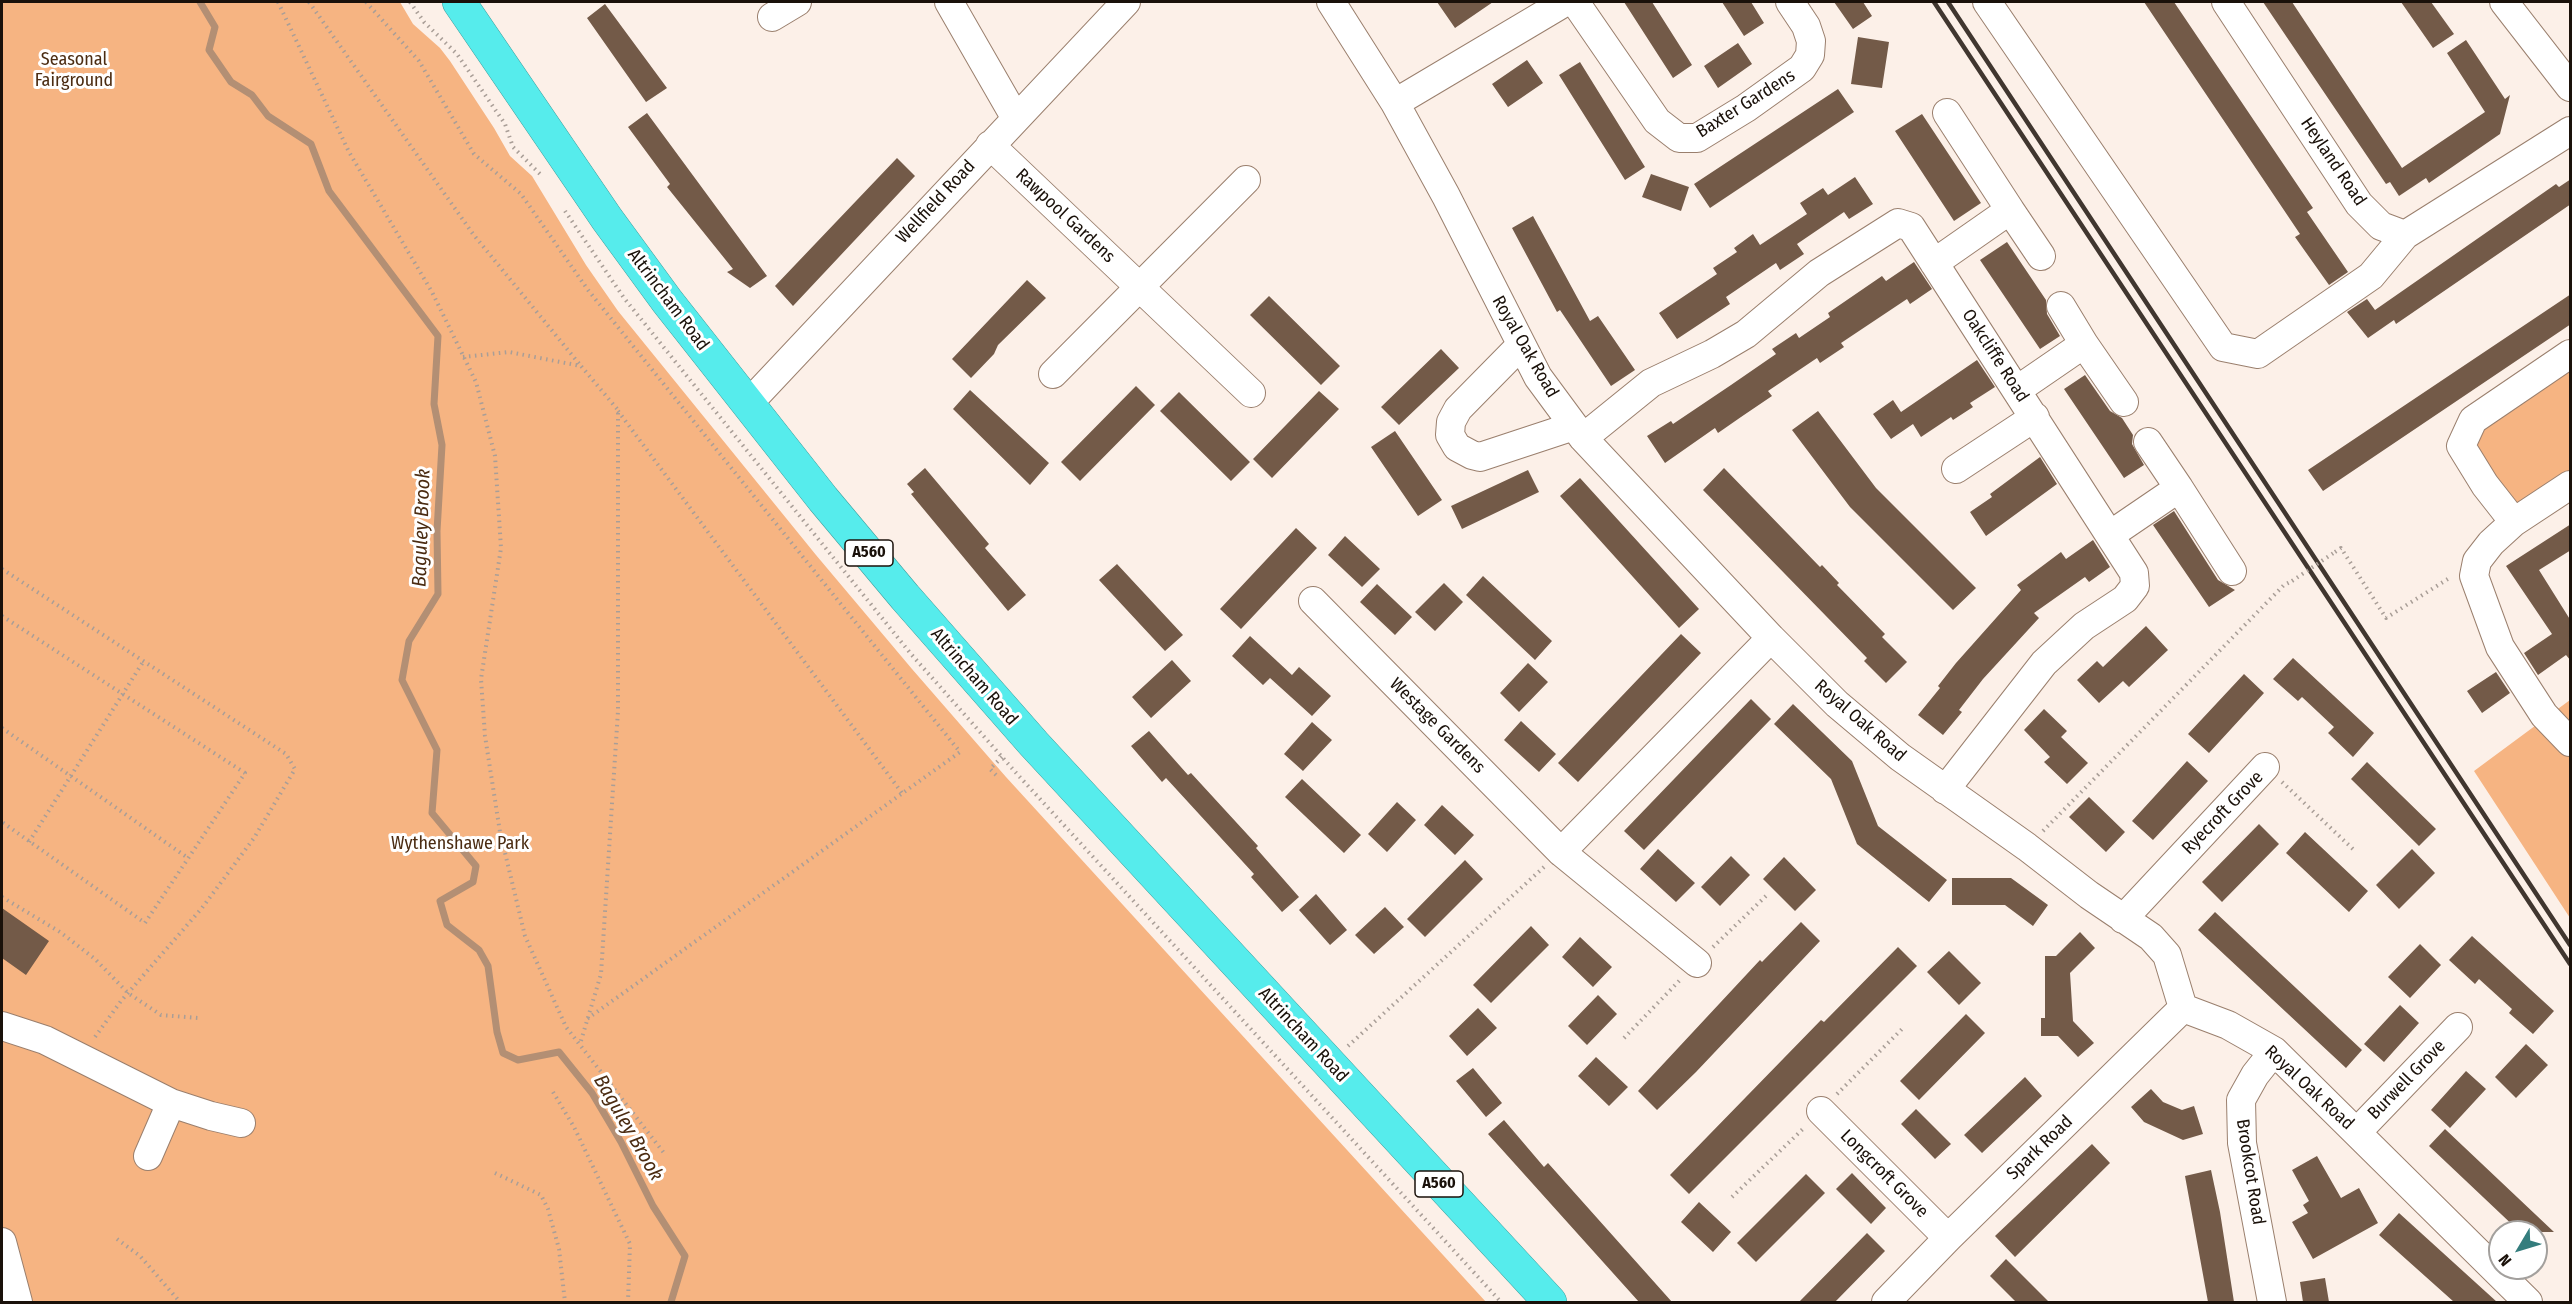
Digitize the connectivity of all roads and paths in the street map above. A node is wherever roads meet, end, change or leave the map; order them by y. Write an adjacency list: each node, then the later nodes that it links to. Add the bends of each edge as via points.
1 (278, 2): 32 (path, via 350,152 432,292)
2 (309, 2): 33 (path, via 473,234)
3 (366, 2): 63 (path, via 419,61 474,154 521,194 588,290 960,752)
4 (459, 2): 38 (highway, Altrincham Road / A560, via 607,219)
5 (797, 2): 15 (street)
6 (949, 2): 19 (street)
7 (1126, 2): 19 (street, Wellfield Road)
8 (1331, 2): 17 (street, Royal Oak Road)
9 (1565, 2): 17 (street)
10 (1575, 2): 11 (street, Baxter Gardens, via 1657,121 1679,138 1697,138 1802,68 1810,56 1811,41)
11 (1790, 2)
12 (1987, 2): 24 (street, via 2223,347 2258,354 2371,276)
13 (2226, 2): 24 (street, Heyland Road, via 2359,204 2381,225)
14 (2504, 2): 16 (street)
15 (772, 17)
16 (2571, 87)
17 (1395, 103): 30 (street, Royal Oak Road)
18 (1947, 113): 23 (street)
19 (1016, 117): 21 (street, Wellfield Road)
20 (2571, 130): 24 (street)
21 (990, 145): 27 (street, Rawpool Gardens); 38 (street, Wellfield Road)
22 (1246, 180): 27 (street)
23 (2010, 210): 25 (street); 26 (street)
24 (2405, 235)
25 (2041, 256)
26 (1934, 263): 35 (street, Oakcliffe Road); 41 (street, Oakcliffe Road, via 1911,227 1898,223 1819,273 1746,334 1651,383)
27 (1141, 287): 34 (street); 36 (street, Rawpool Gardens)
28 (2061, 306): 29 (street)
29 (2084, 344): 35 (street); 37 (street)
30 (1521, 345): 41 (street, Royal Oak Road, via 1538,377); 41 (street, via 1458,409 1450,435 1457,447 1480,457)
31 (2571, 354): 46 (street, via 2473,420 2461,446)
32 (464, 357): 33 (path, via 509,352); 79 (path, via 476,382 495,456 501,548 482,679 485,736 500,832 525,936 566,1027)
33 (581, 366): 39 (path)
34 (1053, 374)
35 (2017, 390): 40 (street, Oakcliffe Road)
36 (1251, 393)
37 (2124, 402)
38 (748, 404): 82 (highway, Altrincham Road / A560, via 965,668)
39 (618, 410): 63 (path); 76 (path, via 618,711 601,974)
40 (2035, 417): 43 (street); 47 (street, Oakcliffe Road)
41 (1579, 432): 53 (street, Royal Oak Road)
42 (2148, 441): 45 (street)
43 (1956, 469)
44 (2571, 485): 46 (street)
45 (2179, 488): 47 (street); 50 (street)
46 (2514, 522): 48 (street)
47 (2110, 535): 62 (street, Oakcliffe Road, via 2134,573 2135,586 2125,599 2084,626 2044,663)
48 (2477, 561): 57 (street, via 2474,576 2500,647 2544,714); 66 (path, bridge, via 2386,618 2341,548 2284,585)
49 (2, 569): 54 (path)
50 (2232, 571)
51 (1313, 601): 68 (street, Westage Gardens)
52 (2, 616): 55 (path)
53 (1771, 638): 62 (street, Royal Oak Road, via 1851,717); 68 (street)
54 (143, 662): 55 (path); 73 (path, via 286,754 295,769 254,838 202,908)
55 (123, 694): 61 (path); 69 (path, via 245,773)
56 (2, 728): 61 (path)
57 (2571, 742)
58 (1002, 757): 60 (path, via 990,769)
59 (2265, 767): 67 (path, Ryecroft Grove); 71 (street, Ryecroft Grove)
60 (996, 775)
61 (71, 776): 65 (path); 69 (path)
62 (1945, 790): 66 (street, Royal Oak Road)
63 (902, 793): 76 (path)
64 (2, 822): 65 (path)
65 (29, 842): 69 (path, via 145,923)
66 (2027, 847): 71 (street, Royal Oak Road)
67 (2354, 850)
68 (1561, 852): 72 (street, Westage Gardens); 82 (path)
69 (188, 858)
70 (2, 897): 73 (path, via 60,932 95,959)
71 (2123, 919): 74 (street, Royal Oak Road, via 2151,937 2167,955)
72 (1697, 963)
73 (128, 993): 75 (path, via 162,1015); 81 (path)
74 (2183, 1008): 80 (street, Royal Oak Road, via 2228,1025); 91 (street, Spark Road)
75 (198, 1018)
76 (587, 1019): 79 (path)
77 (2, 1026): 81 (street, via 45,1040)
78 (2458, 1027): 87 (street, Burwell Grove)
79 (580, 1045): 88 (path)
80 (2274, 1051): 87 (street, Royal Oak Road); 100 (street, Brookcot Road, via 2241,1100 2242,1143)
81 (80, 1058): 84 (street)
82 (1330, 1063): 99 (highway, Altrincham Road / A560)
83 (553, 1092): 98 (path, via 630,1244)
84 (171, 1103): 86 (street); 89 (street)
85 (1821, 1111): 91 (street, Longcroft Grove)
86 (241, 1123)
87 (2357, 1132): 101 (street, Royal Oak Road)
88 (664, 1153)
89 (148, 1156)
90 (495, 1173): 97 (path, via 541,1195 559,1249)
91 (1948, 1238): 94 (street, Spark Road)
92 (117, 1239): 96 (path, via 140,1256)
93 (2, 1242): 95 (street)
94 (1899, 1298)
95 (18, 1302)
96 (180, 1302)
97 (566, 1302)
98 (628, 1302)
99 (1550, 1302)
100 (2272, 1302)
101 (2528, 1302)

